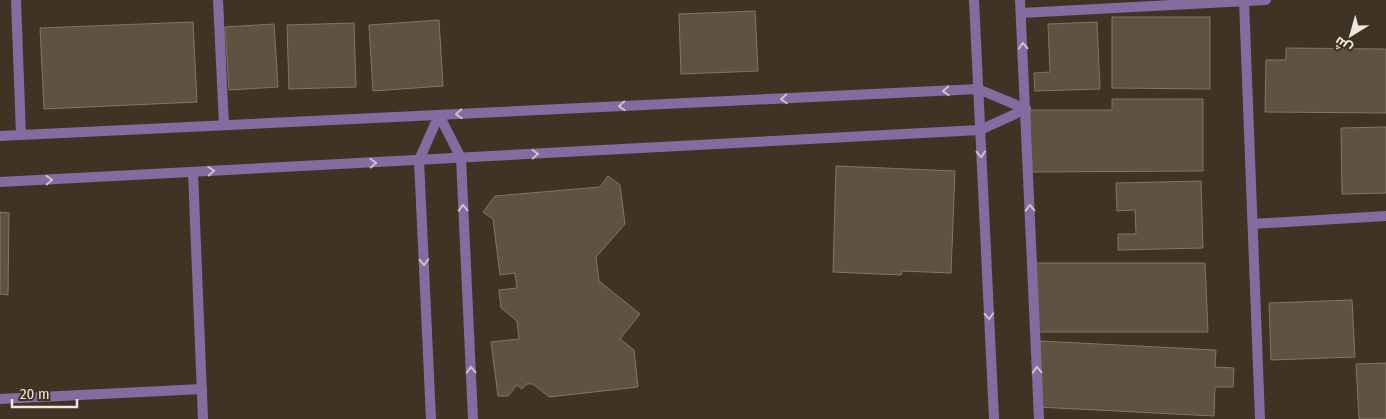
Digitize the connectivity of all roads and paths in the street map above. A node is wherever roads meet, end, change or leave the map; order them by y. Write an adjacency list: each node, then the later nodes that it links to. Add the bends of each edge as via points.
1 (16, 0): 13 (street)
2 (218, 0): 11 (street)
3 (974, 0): 8 (street)
4 (1020, 0): 7 (street)
5 (1266, 0): 6 (street)
6 (1244, 1): 7 (street); 20 (street)
7 (1021, 14): 9 (street, one-way to 7)
8 (978, 89): 9 (street); 10 (street, one-way to 10); 12 (street)
9 (1026, 109): 12 (street); 27 (street, one-way to 9)
10 (439, 115): 11 (street); 15 (street); 16 (street)
11 (224, 125): 13 (street)
12 (980, 130): 15 (street, one-way to 12); 26 (street, one-way to 26)
13 (21, 135): 14 (street)
14 (0, 136)
15 (461, 158): 16 (street); 25 (street, one-way to 15)
16 (419, 160): 17 (street, one-way to 16); 24 (street, one-way to 24)
17 (193, 172): 18 (street, one-way to 17); 21 (street)
18 (0, 182)
19 (1386, 216): 20 (street)
20 (1253, 224): 28 (street)
21 (202, 390): 22 (street); 23 (street)
22 (0, 399)
23 (203, 419)
24 (431, 419)
25 (473, 419)
26 (994, 419)
27 (1039, 419)
28 (1260, 419)

